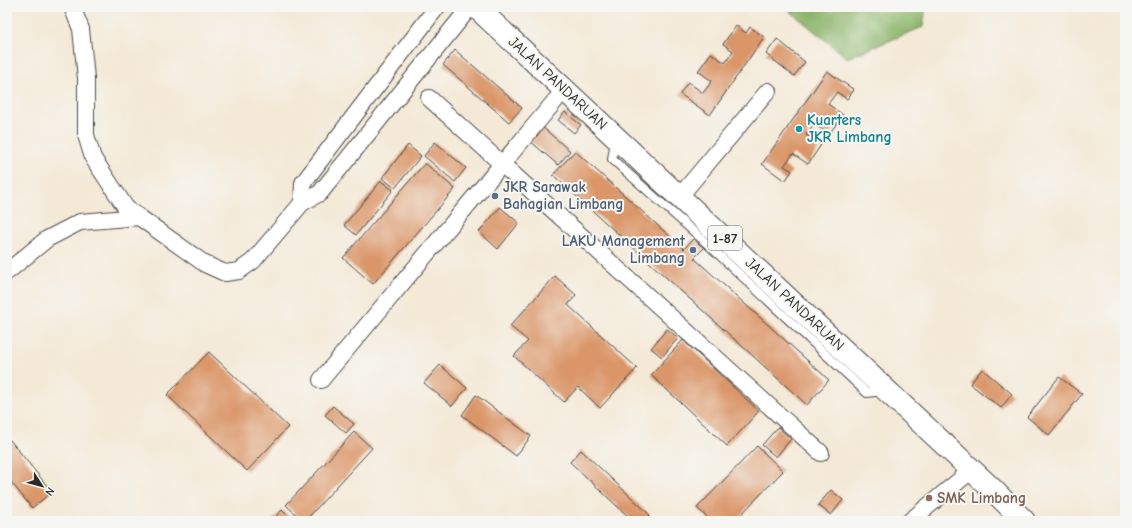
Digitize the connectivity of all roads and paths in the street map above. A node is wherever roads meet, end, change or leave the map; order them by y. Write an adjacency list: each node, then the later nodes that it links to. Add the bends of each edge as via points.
1 (72, 7): 12 (street, via 81,29 86,78 86,135 94,158 126,208)
2 (437, 7): 11 (street, via 302,183)
3 (470, 7): 11 (street, via 320,193)
4 (476, 7): 5 (highway, JALAN PANDARUAN / 1-87)
5 (565, 89): 8 (highway, JALAN PANDARUAN / 1-87); 9 (street)
6 (768, 91): 10 (street)
7 (429, 98): 9 (street)
8 (616, 137): 10 (highway, JALAN PANDARUAN / 1-87); 15 (lane, via 612,159 867,393)
9 (502, 164): 14 (street); 16 (street)
10 (680, 196): 15 (highway, JALAN PANDARUAN / 1-87)
11 (302, 203): 12 (street, via 253,261 239,271 225,273 205,264)
12 (139, 217): 13 (street, via 80,222 47,239)
13 (7, 272)
14 (321, 380)
15 (887, 390): 17 (highway, JALAN PANDARUAN / 1-87)
16 (821, 453)
17 (972, 470): 18 (street); 19 (highway, JALAN PANDARUAN / 1-87)
18 (910, 521)
19 (1024, 521)

